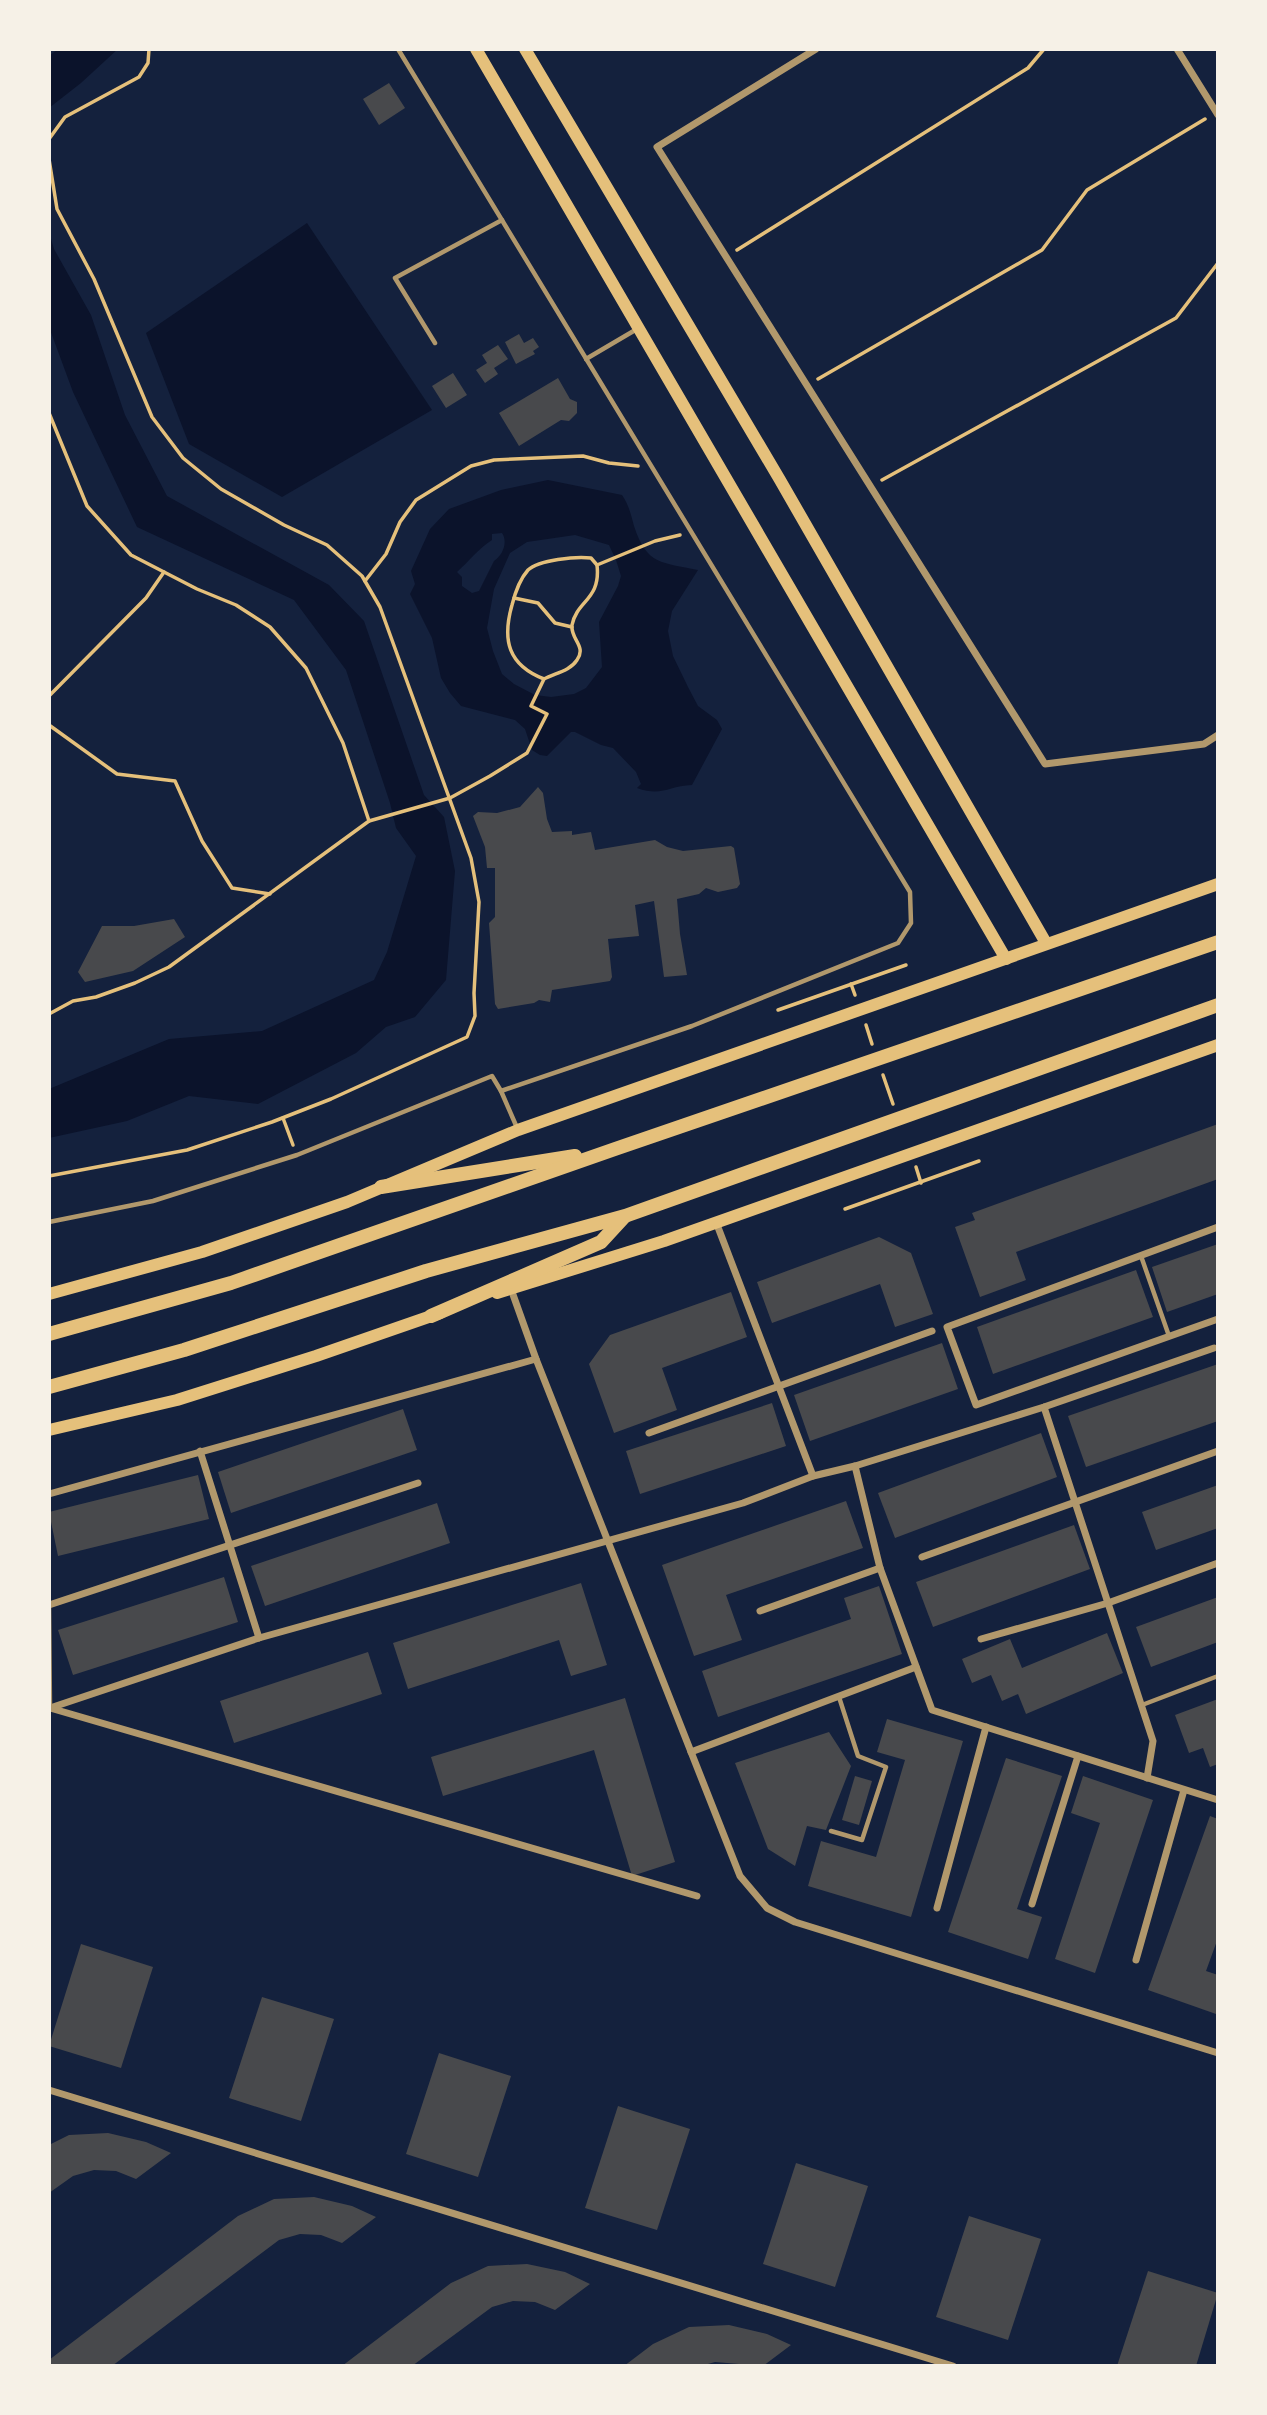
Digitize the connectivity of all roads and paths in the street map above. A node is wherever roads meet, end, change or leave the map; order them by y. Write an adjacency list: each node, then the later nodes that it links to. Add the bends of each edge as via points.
1 (149, 49): 9 (path, via 139,77 65,117)
2 (398, 49): 11 (lane)
3 (476, 49): 14 (main road)
4 (525, 49): 36 (main road)
5 (816, 49): 12 (street, via 657,147)
6 (1044, 49): 12 (path, via 1028,68)
7 (1177, 49): 8 (street)
8 (1217, 113): 17 (path, via 1087,190 1042,250)
9 (49, 139)
10 (49, 159): 24 (path, via 57,209 94,279 152,417 183,458 222,489 327,545)
11 (502, 220): 15 (lane, via 396,278); 16 (lane)
12 (726, 256): 17 (street)
13 (1218, 263): 20 (path, via 1176,318)
14 (638, 328): 16 (lane); 37 (main road)
15 (435, 343)
16 (586, 359): 19 (lane)
17 (807, 386): 20 (street)
18 (49, 412): 23 (path, via 87,506 131,555)
19 (650, 465): 21 (lane); 24 (path, via 634,467 583,456 494,460 471,466 416,500)
20 (871, 486): 30 (street, via 1045,764 1204,744)
21 (688, 530): 22 (path); 48 (lane, via 910,892 911,923 898,943 692,1026)
22 (597, 565): 25 (path, via 591,558 579,556 530,568); 26 (path, via 596,588)
23 (164, 572): 28 (path, via 146,598); 32 (path, via 236,605 271,627 306,668 343,743)
24 (365, 581): 31 (path, via 380,607)
25 (514, 598): 26 (path, via 538,603 555,623); 27 (path, via 506,628 510,649 522,668)
26 (572, 627): 27 (path, via 581,653 576,663)
27 (544, 679): 31 (path, via 531,706 547,714 527,753)
28 (49, 696)
29 (49, 725): 34 (path, via 117,774 175,781 202,841 232,888)
30 (1218, 735)
31 (450, 798): 32 (path); 50 (path, via 471,858 479,902 475,1016 467,1037)
32 (369, 821): 34 (path)
33 (1218, 884): 36 (main road)
34 (270, 894): 43 (path, via 169,967)
35 (1218, 942): 52 (highway)
36 (1046, 943): 37 (main road)
37 (1006, 958): 51 (main road)
38 (906, 965): 39 (path)
39 (851, 984): 40 (path); 42 (path)
40 (855, 996)
41 (1218, 1005): 60 (highway)
42 (778, 1010)
43 (49, 1014)
44 (864, 1021): 46 (path)
45 (1218, 1045): 62 (main road)
46 (873, 1046)
47 (881, 1071): 49 (path)
48 (501, 1091): 51 (lane); 53 (lane, via 492,1076)
49 (895, 1108)
50 (283, 1118): 53 (path); 56 (path, via 187,1150)
51 (519, 1130): 58 (main road)
52 (615, 1149): 58 (highway); 70 (highway, via 232,1283)
53 (297, 1155): 61 (lane, via 153,1201)
54 (912, 1158): 57 (path)
55 (979, 1161): 57 (path)
56 (49, 1176)
57 (921, 1183): 59 (path)
58 (381, 1187): 66 (main road, via 202,1252)
59 (845, 1209)
60 (625, 1216): 67 (highway, via 601,1242); 75 (highway, via 426,1271 184,1350)
61 (49, 1222)
62 (716, 1222): 65 (main road); 74 (street)
63 (1218, 1227): 64 (street)
64 (1140, 1255): 71 (lane); 71 (street, via 947,1327 976,1405)
65 (511, 1289): 67 (main road); 73 (street)
66 (49, 1294)
67 (430, 1316): 77 (main road, via 177,1400)
68 (1218, 1319): 71 (street)
69 (932, 1331): 74 (street)
70 (49, 1334)
71 (1169, 1336)
72 (1214, 1348): 76 (street)
73 (536, 1359): 79 (street); 86 (street)
74 (778, 1386): 78 (street); 82 (street)
75 (49, 1387)
76 (1044, 1407): 81 (street); 85 (street)
77 (49, 1430)
78 (649, 1433)
79 (200, 1451): 84 (street); 87 (street)
80 (1218, 1451): 85 (street)
81 (855, 1466): 82 (street); 90 (street)
82 (813, 1476): 86 (street, via 743,1503)
83 (418, 1483): 87 (street)
84 (49, 1494)
85 (1075, 1503): 88 (street); 91 (street)
86 (607, 1539): 94 (street); 102 (street)
87 (230, 1546): 92 (street); 94 (street)
88 (922, 1557)
89 (1218, 1563): 91 (street)
90 (880, 1568): 93 (street); 96 (street)
91 (1108, 1603): 95 (street); 99 (street)
92 (49, 1605): 100 (lane)
93 (760, 1611)
94 (259, 1638): 100 (street)
95 (981, 1639)
96 (916, 1667): 98 (street); 101 (street, via 932,1710)
97 (1218, 1676): 99 (lane)
98 (839, 1697): 102 (street); 107 (lane, via 858,1756 886,1767 862,1840)
99 (1141, 1705): 104 (street, via 1153,1741)
100 (49, 1708): 108 (street)
101 (986, 1727): 103 (street); 110 (street)
102 (691, 1752): 112 (street, via 740,1876 767,1908 795,1922)
103 (1078, 1756): 104 (street); 109 (street)
104 (1147, 1778): 105 (street)
105 (1184, 1790): 106 (street); 111 (street)
106 (1218, 1800)
107 (831, 1831)
108 (697, 1896)
109 (1032, 1904)
110 (937, 1908)
111 (1136, 1960)
112 (1218, 2053)
113 (49, 2091): 114 (street)
114 (953, 2366)

